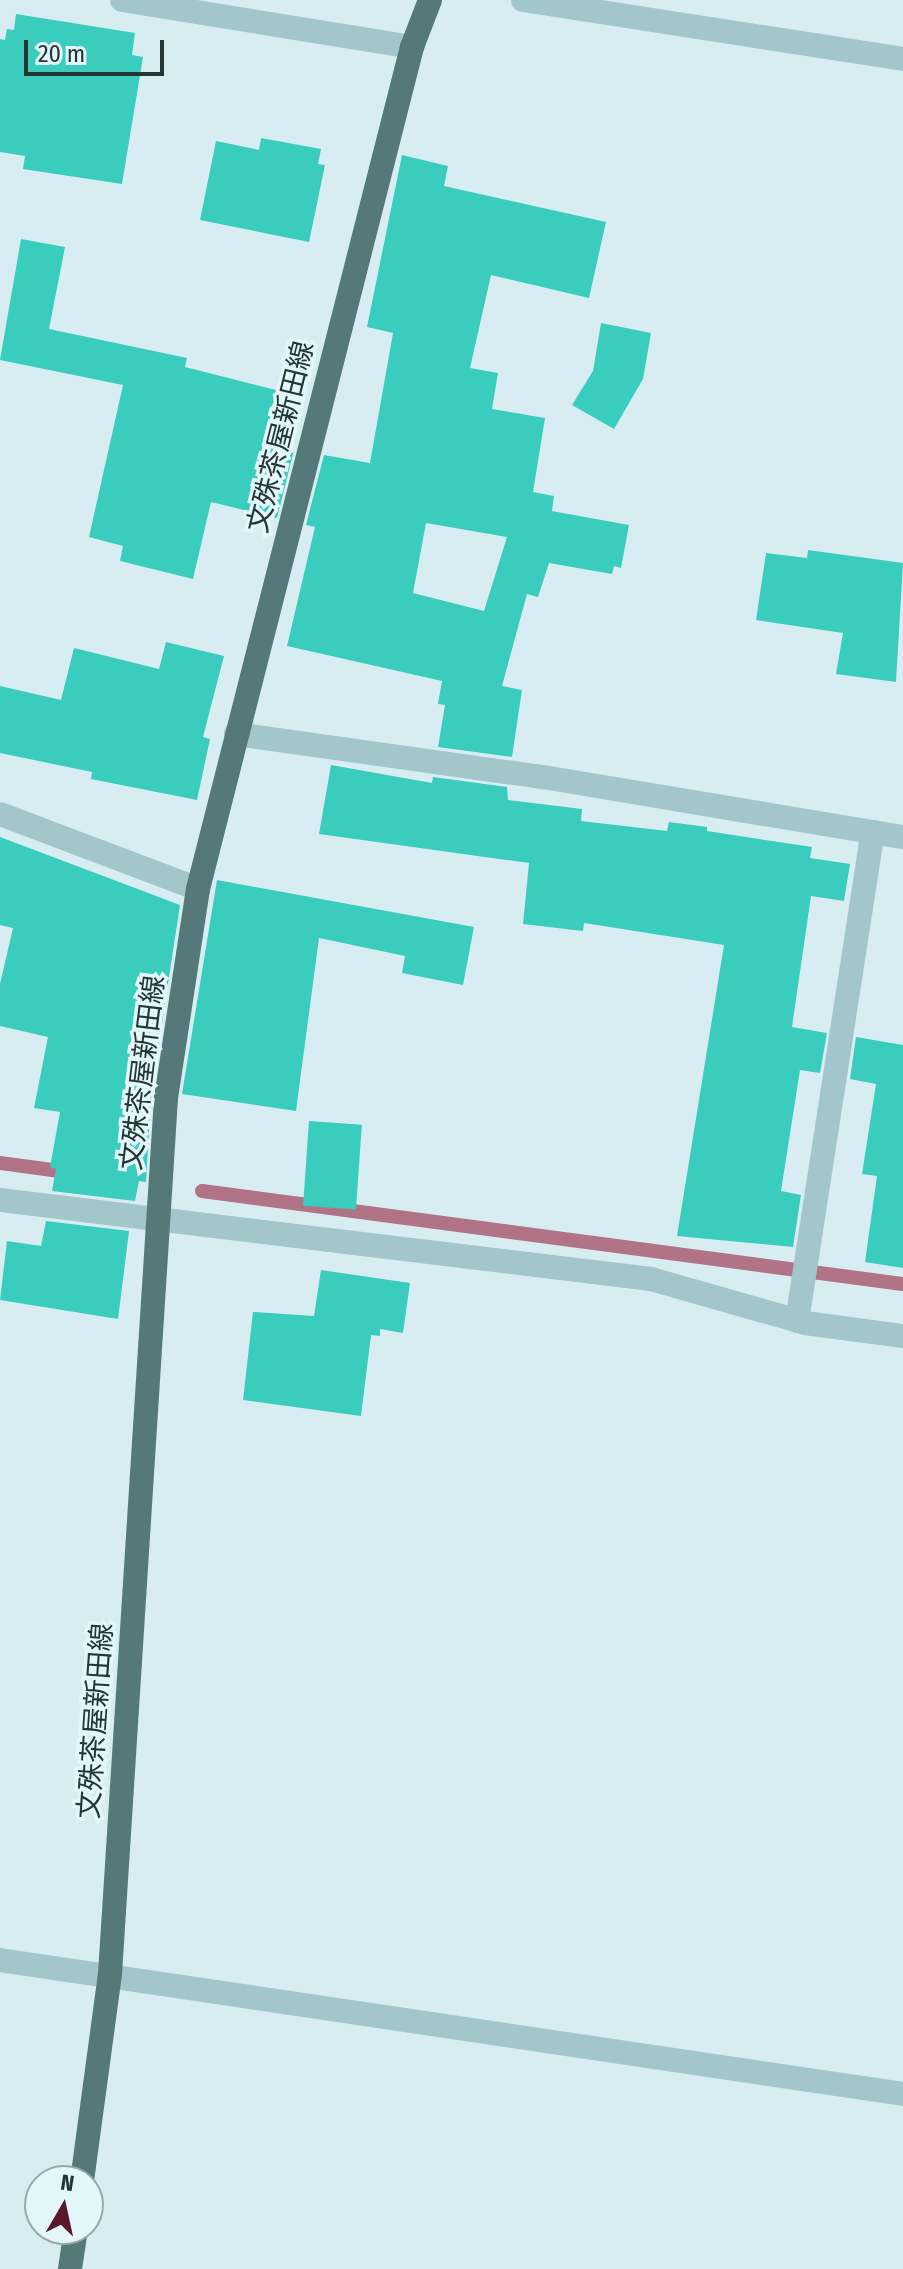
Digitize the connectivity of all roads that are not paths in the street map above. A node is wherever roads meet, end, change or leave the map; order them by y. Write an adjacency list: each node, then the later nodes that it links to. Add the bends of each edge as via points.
1 (122, 0): 4 (street)
2 (430, 0): 4 (main road, 文殊茶屋新田線)
3 (523, 0): 5 (street)
4 (412, 47): 6 (main road, 文殊茶屋新田線)
5 (903, 59)
6 (236, 734): 8 (street, via 543,777); 10 (main road, 文殊茶屋新田線)
7 (0, 814): 10 (street)
8 (873, 832): 9 (street); 13 (street)
9 (903, 837)
10 (198, 889): 12 (main road, 文殊茶屋新田線, via 166,1098)
11 (0, 1200): 12 (street)
12 (157, 1220): 13 (street, via 651,1279); 16 (main road, 文殊茶屋新田線)
13 (797, 1321): 14 (street)
14 (903, 1336)
15 (0, 1960): 16 (street)
16 (110, 1974): 17 (street); 18 (main road, 文殊茶屋新田線)
17 (903, 2094)
18 (84, 2165)
19 (74, 2245): 20 (main road)
20 (70, 2269)

